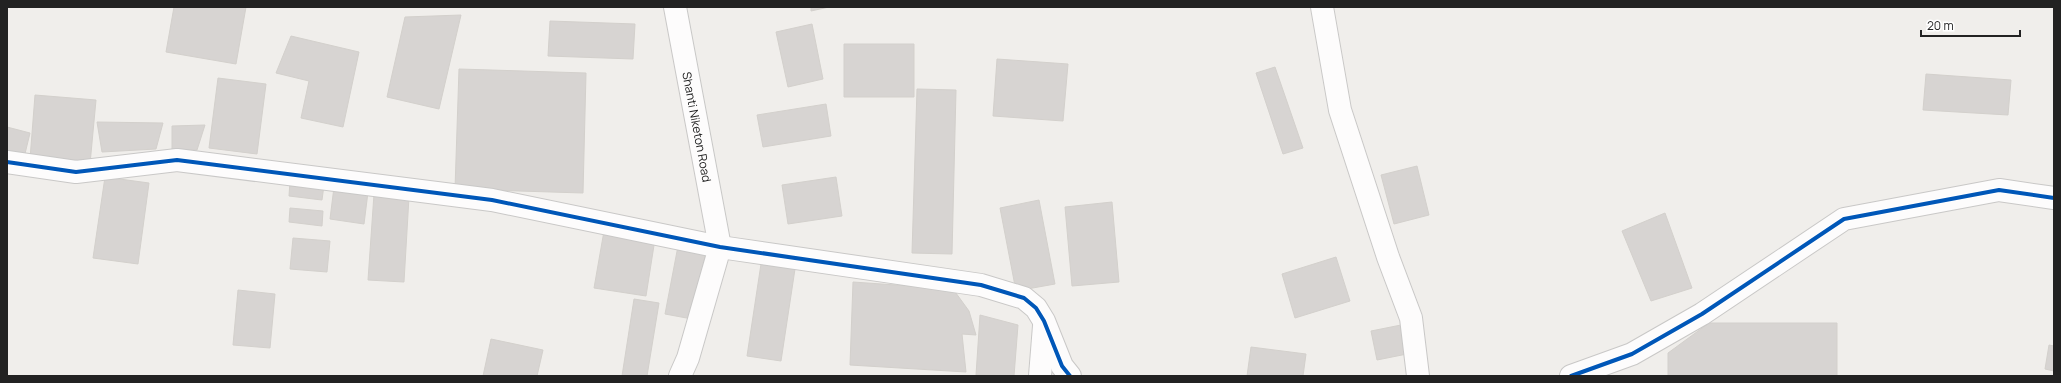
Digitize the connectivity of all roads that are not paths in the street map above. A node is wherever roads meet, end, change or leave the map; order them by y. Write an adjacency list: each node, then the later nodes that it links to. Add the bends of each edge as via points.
1 (675, 7): 5 (street, Shanti Niketon Road)
2 (1322, 7): 10 (street, via 1340,110 1388,257 1411,318)
3 (7, 162): 5 (street, via 76,172 177,160 492,200)
4 (2054, 198): 11 (street, via 2000,190 1844,219 1702,314 1632,354)
5 (720, 247): 6 (street, via 981,285 1024,298 1036,308); 7 (street, via 688,358)
6 (1044, 321): 8 (street); 9 (street, via 1062,366)
7 (680, 376)
8 (1040, 376)
9 (1070, 376)
10 (1418, 376)
11 (1571, 376)

